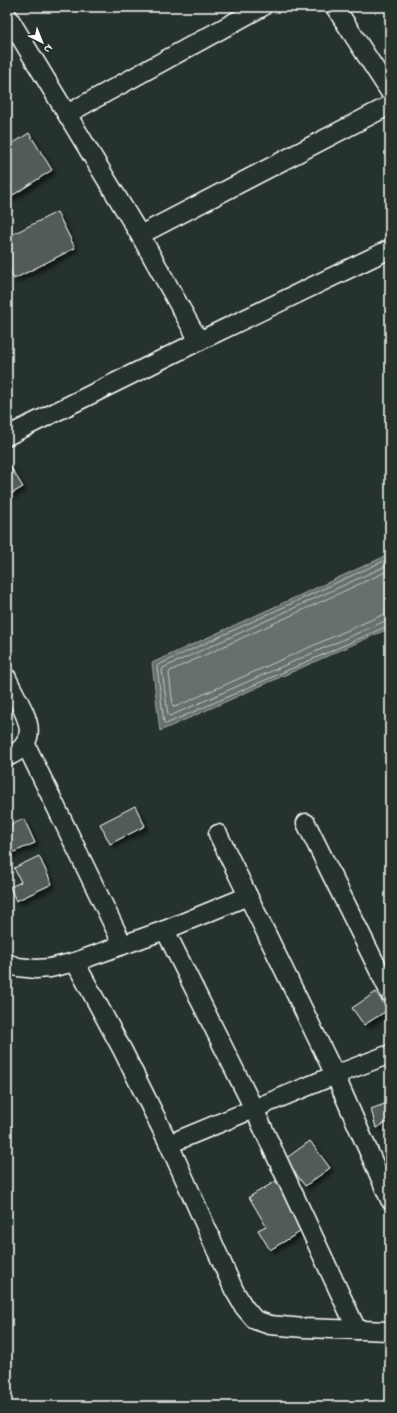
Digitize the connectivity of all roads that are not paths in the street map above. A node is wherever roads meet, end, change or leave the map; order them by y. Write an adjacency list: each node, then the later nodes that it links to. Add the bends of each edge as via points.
1 (262, 7): 6 (street)
2 (335, 7): 4 (street)
3 (7, 15): 6 (street)
4 (390, 92)
5 (390, 105): 7 (street)
6 (67, 114): 7 (street)
7 (140, 235): 9 (street)
8 (390, 249): 9 (street)
9 (198, 341): 10 (street)
10 (7, 436)
11 (7, 678): 12 (street, via 30,730)
12 (26, 743): 13 (street); 18 (street)
13 (7, 757)
14 (306, 823): 21 (street)
15 (218, 834): 16 (street)
16 (248, 896): 17 (street); 23 (street)
17 (165, 930): 18 (street); 24 (street)
18 (123, 944): 19 (street)
19 (76, 962): 20 (street, via 36,969); 25 (street)
20 (7, 963)
21 (390, 993)
22 (390, 1054): 23 (street)
23 (335, 1075): 24 (street); 26 (street)
24 (254, 1109): 25 (street); 27 (street)
25 (169, 1144): 27 (street, via 234,1290 255,1320 283,1327)
26 (390, 1200)
27 (357, 1330): 28 (street)
28 (390, 1331)

